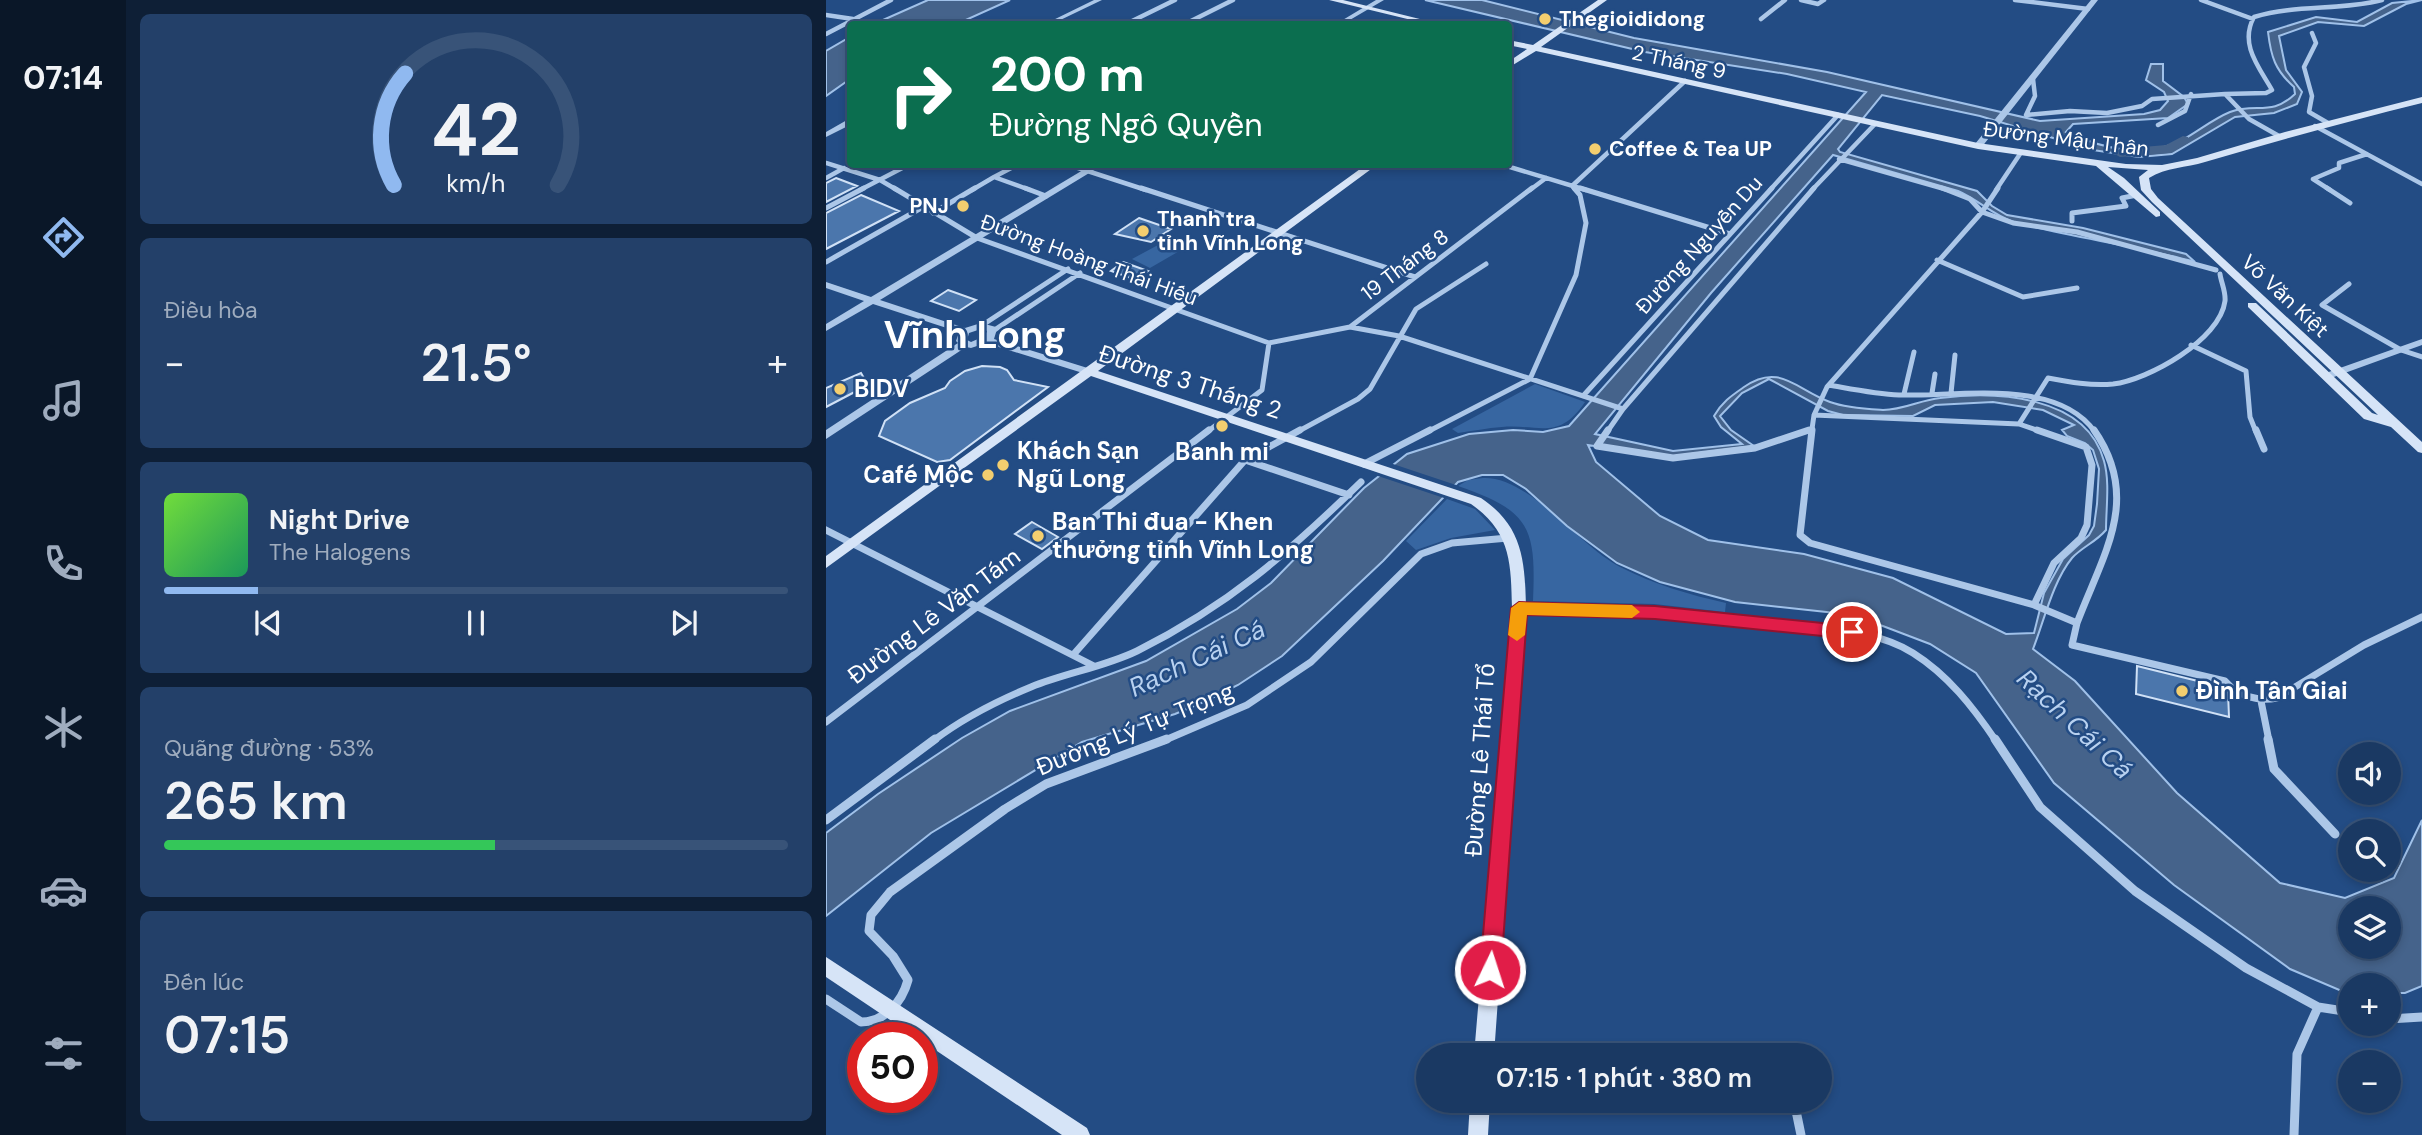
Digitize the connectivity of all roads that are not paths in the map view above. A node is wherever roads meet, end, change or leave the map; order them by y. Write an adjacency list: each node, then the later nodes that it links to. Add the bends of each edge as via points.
1 (891, 0): 20 (street)
2 (1099, 0): 21 (street)
3 (1175, 0): 22 (street)
4 (1233, 0): 23 (street)
5 (1333, 0): 15 (main road)
6 (1381, 0): 15 (street)
7 (1785, 0): 18 (street)
8 (1801, 0): 9 (street, via 1818,4)
9 (1824, 0)
10 (2015, 0): 16 (street)
11 (2095, 0): 16 (street)
12 (2201, 0): 19 (street)
13 (2382, 0): 19 (street, via 2346,8 2273,10)
14 (1600, 1): 30 (main road)
15 (1370, 6): 24 (street); 25 (main road)
16 (2088, 9): 32 (street)
17 (826, 15): 20 (street)
18 (1761, 19)
19 (2253, 19): 35 (street, via 2249,53 2272,90)
20 (854, 20)
21 (1054, 21)
22 (1132, 21)
23 (1191, 21)
24 (1344, 21)
25 (1425, 21)
26 (847, 24): 28 (street)
27 (2312, 33): 39 (street, via 2316,43 2304,67 2312,96 2309,112)
28 (826, 34)
29 (1512, 43): 30 (main road, 2 Tháng 9)
30 (1534, 48): 31 (main road); 33 (main road, 2 Tháng 9)
31 (1512, 63)
32 (2033, 79): 34 (street, via 2035,96 2026,115 2107,113 2142,106 2152,99); 45 (street)
33 (1685, 81): 37 (main road, 2 Tháng 9); 67 (street)
34 (2191, 94): 35 (street); 41 (street, via 2184,114)
35 (2225, 94): 44 (street, via 2249,119)
36 (2422, 100): 39 (main road, Đường Mậu Thân)
37 (1840, 116): 38 (main road, 2 Tháng 9); 77 (street, Đường Nguyễn Du)
38 (1871, 123): 45 (main road, Đường Mậu Thân); 48 (street)
39 (2329, 123): 42 (main road, Đường Mậu Thân)
40 (847, 124): 43 (street)
41 (2158, 125)
42 (2315, 126): 44 (main road, Đường Mậu Thân); 47 (street)
43 (826, 135)
44 (2279, 136): 59 (main road, Đường Mậu Thân, via 2199,161)
45 (1978, 146): 46 (main road, Đường Mậu Thân)
46 (2020, 154): 49 (main road, Đường Mậu Thân); 73 (street)
47 (2367, 154): 66 (street); 70 (street, via 2339,163 2314,179)
48 (1839, 159): 73 (street, via 1955,192); 114 (street)
49 (2090, 162): 51 (main road, Đường Mậu Thân); 64 (main road, Võ Văn Kiệt)
50 (826, 163): 52 (street, Đường Hoàng Thái Hiếu)
51 (2126, 167): 59 (main road, Đường Mậu Thân); 64 (main road); 68 (main road)
52 (844, 168): 62 (street); 65 (street, Đường Hoàng Thái Hiếu)
53 (902, 168): 65 (street)
54 (1011, 168): 61 (street)
55 (1077, 168): 60 (street)
56 (1094, 168): 60 (street)
57 (1369, 168): 76 (main road)
58 (1512, 168): 63 (street)
59 (2159, 168): 68 (main road, via 2144,177)
60 (1088, 172): 69 (street); 76 (street)
61 (994, 177): 69 (street); 74 (street)
62 (826, 178)
63 (1546, 178): 67 (street); 85 (street, 19 Tháng 8)
64 (2119, 178): 68 (main road, Võ Văn Kiệt)
65 (880, 180): 71 (street, Đường Hoàng Thái Hiếu); 72 (street)
66 (2422, 184)
67 (1572, 186): 77 (street); 107 (street, via 1580,195 1586,223 1576,275)
68 (2139, 192): 75 (street, via 2122,198 2126,206 2072,214); 83 (main road, Võ Văn Kiệt); 106 (main road, Võ Văn Kiệt)
69 (1046, 196): 78 (street)
70 (2350, 203)
71 (923, 207): 74 (street, Đường Hoàng Thái Hiếu); 80 (street)
72 (826, 208)
73 (1983, 211): 79 (street); 83 (street, via 2012,223 2077,232)
74 (933, 213): 78 (street, Đường Hoàng Thái Hiếu)
75 (2071, 221)
76 (1280, 233): 85 (street); 90 (main road)
77 (1730, 234): 112 (street, Đường Nguyễn Du)
78 (977, 238): 82 (street, Đường Hoàng Thái Hiếu); 89 (street)
79 (1937, 260): 88 (street, via 2024,297); 108 (street)
80 (826, 262)
81 (1486, 264): 95 (street, via 1416,309)
82 (1068, 269): 84 (street, Đường Hoàng Thái Hiếu); 92 (street)
83 (2218, 272): 99 (street, via 2225,301 2215,321); 106 (main road, Võ Văn Kiệt)
84 (1080, 273): 90 (street, Đường Hoàng Thái Hiếu); 94 (street)
85 (1415, 277): 93 (street, 19 Tháng 8)
86 (2349, 284): 100 (street, via 2322,305)
87 (826, 285): 89 (street)
88 (2077, 288)
89 (874, 300): 91 (street); 96 (street)
90 (1177, 309): 98 (street, Đường Hoàng Thái Hiếu); 104 (main road)
91 (828, 326)
92 (981, 326): 94 (street, Đường 3 Tháng 2); 96 (street)
93 (1350, 327): 95 (street); 98 (street, 19 Tháng 8)
94 (990, 335): 96 (street); 104 (street, Đường 3 Tháng 2)
95 (1398, 336): 107 (street); 122 (street, via 1370,389)
96 (963, 338): 119 (street); 121 (street)
97 (2422, 342): 100 (street)
98 (1269, 343): 116 (street, Đường Lê Văn Tám, via 1262,390)
99 (2191, 345): 113 (street, via 2150,375 2120,383 2048,378); 123 (street, via 2246,371 2250,417)
100 (2401, 350): 103 (street); 106 (street)
101 (1914, 352): 111 (street)
102 (1955, 355): 110 (street)
103 (2422, 357)
104 (1090, 372): 116 (main road, Đường 3 Tháng 2); 132 (main road)
105 (1935, 374): 109 (street)
106 (2333, 374): 118 (main road, Võ Văn Kiệt); 118 (main road, Võ Văn Kiệt, via 2368,416)
107 (1530, 379): 112 (street); 126 (street)
108 (1829, 385): 111 (street); 115 (street)
109 (1932, 393): 110 (street); 111 (street)
110 (1951, 393): 113 (street, via 1999,393)
111 (1904, 394)
112 (1585, 397): 114 (street)
113 (2033, 400): 117 (street); 138 (street, via 2075,413 2093,428 2115,465 2119,482 2116,517)
114 (1620, 408): 120 (street, via 1597,446 1673,458 1755,448)
115 (1815, 413): 117 (street); 120 (street)
116 (1226, 418): 122 (main road, Đường 3 Tháng 2); 134 (street, Đường Lê Văn Tám)
117 (2021, 422): 136 (street, via 2025,429 2056,434 2086,447 2092,465 2087,525 2081,538 2054,563 2040,587)
118 (2397, 426): 124 (main road, Võ Văn Kiệt)
119 (826, 427)
120 (1812, 429): 136 (street, via 1801,535 1810,542)
121 (826, 435)
122 (1284, 437): 125 (street); 126 (main road, Đường 3 Tháng 2)
123 (2264, 449)
124 (2422, 449)
125 (1245, 460): 128 (street); 139 (street)
126 (1364, 464): 129 (main road, Đường 3 Tháng 2)
127 (1361, 482): 128 (street)
128 (1349, 495): 140 (street, via 1297,545 1223,603 1156,642)
129 (1460, 495): 131 (main road, Đường Lê Thái Tổ, via 1488,508)
130 (826, 530): 132 (street)
131 (1512, 538): 135 (main road, Đường Lê Thái Tổ); 148 (street, Đường Lý Tự Trọng, via 1452,543 1420,554 1311,662 1247,705 1046,784 948,848 890,892 871,915 869,931 908,980 907,991)
132 (853, 543): 133 (main road); 134 (street)
133 (826, 563)
134 (978, 607): 139 (street); 142 (street, Đường Lê Văn Tám)
135 (1519, 608): 147 (street, via 1759,621 1882,638 1912,652 1945,677 1978,714 2040,807 2135,891 2246,968); 152 (main road, Đường Lê Thái Tổ)
136 (2037, 608): 138 (street)
137 (2422, 617): 141 (street, via 2364,645 2285,694)
138 (2077, 623): 141 (street, via 2072,645 2225,681 2232,689)
139 (1073, 655): 140 (street)
140 (1094, 666): 143 (street, via 1031,687 953,726)
141 (2261, 701): 144 (street, via 2274,769)
142 (826, 722)
143 (826, 820)
144 (2335, 834)
145 (826, 966): 148 (main road)
146 (826, 999): 148 (street, via 861,1022 879,1020)
147 (2318, 1007): 149 (street); 158 (street, via 2297,1054)
148 (891, 1008): 155 (main road)
149 (2338, 1010)
150 (2422, 1017): 151 (street)
151 (2401, 1018)
152 (1485, 1043)
153 (1479, 1113): 156 (main road)
154 (1796, 1113): 157 (street)
155 (1080, 1135)
156 (1478, 1135)
157 (1801, 1135)
158 (2294, 1135)

